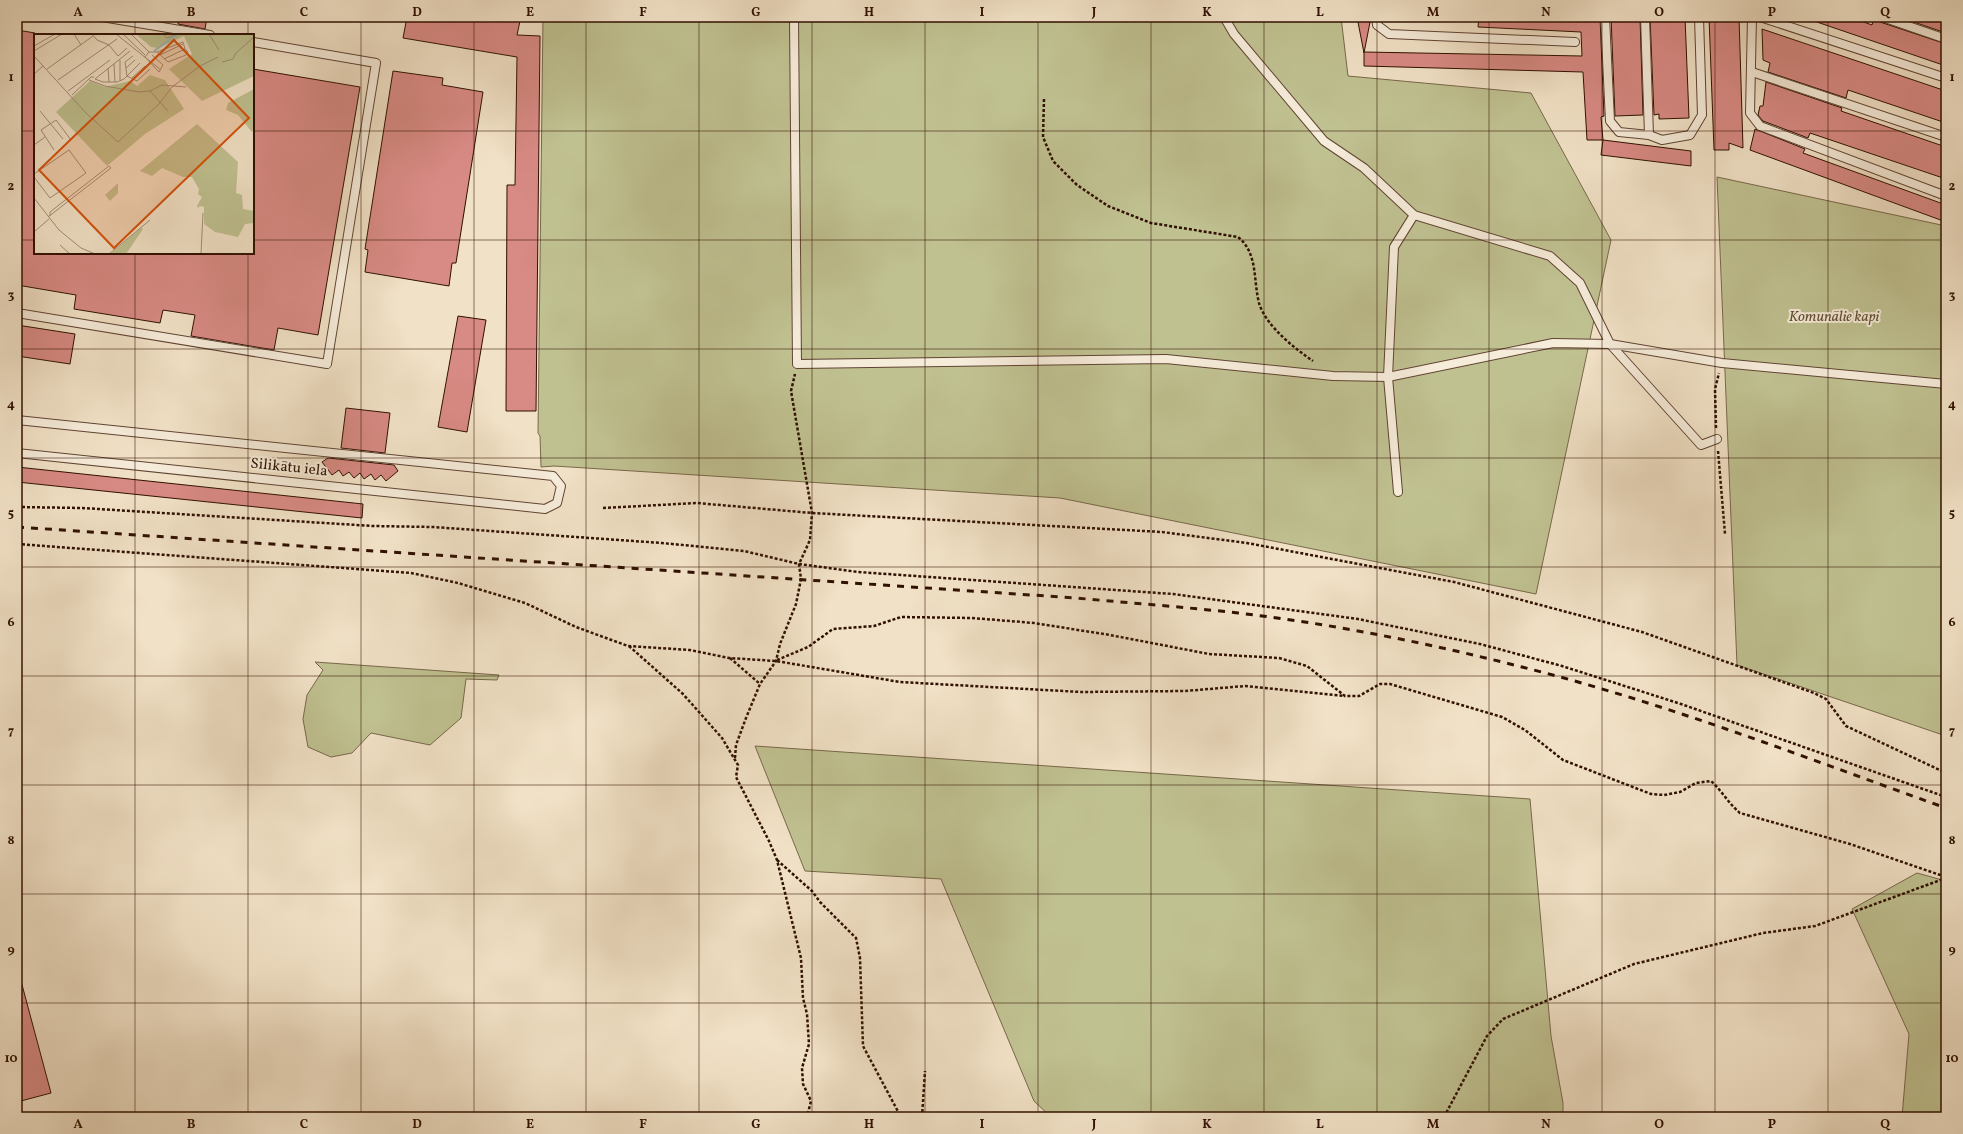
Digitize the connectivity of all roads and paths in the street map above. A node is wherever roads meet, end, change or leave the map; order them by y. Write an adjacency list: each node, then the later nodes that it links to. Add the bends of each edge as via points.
1 (102, 17): 11 (lane)
2 (794, 17): 25 (lane)
3 (1224, 17): 21 (lane, via 1234,34 1324,141 1364,168)
4 (1376, 17): 14 (lane, via 1377,25 1389,34)
5 (1605, 17): 18 (lane, via 1610,121 1619,132)
6 (1645, 17): 18 (lane)
7 (1700, 17): 18 (lane, via 1702,115 1690,135 1662,140)
8 (1752, 17): 15 (lane)
9 (1760, 17): 16 (lane)
10 (1882, 17): 12 (lane)
11 (204, 34)
12 (1946, 39)
13 (254, 42): 22 (lane, via 376,63 327,364)
14 (1575, 42)
15 (1752, 72): 19 (lane); 20 (lane, via 1750,113 1760,126)
16 (1946, 78)
17 (1044, 99): 24 (path, via 1043,137 1053,161 1077,185 1108,206 1151,223 1238,237 1247,244 1252,256 1260,304 1273,327 1292,347)
18 (1649, 135)
19 (1946, 137)
20 (1946, 196)
21 (1414, 215): 23 (lane, via 1550,256 1580,283); 26 (lane, via 1394,247)
22 (17, 313)
23 (1610, 344): 26 (lane, via 1553,343); 27 (lane, via 1722,363); 29 (lane, via 1700,445)
24 (1316, 363)
25 (797, 364): 26 (lane, via 1166,359 1333,376); 34 (path, via 791,390)
26 (1388, 377): 31 (lane)
27 (1946, 384)
28 (17, 420): 30 (lane, Silikātu iela, via 553,476 561,486 557,503 545,510)
29 (1717, 440)
30 (17, 454)
31 (1398, 492)
32 (17, 507): 36 (path, via 82,508 372,526 433,527 654,542 744,551)
33 (603, 508): 34 (path, via 698,503)
34 (812, 513): 36 (path, via 810,540); 43 (path, via 1162,532 1247,543 1454,582 1642,632 1818,695 1826,699 1846,726)
35 (17, 544): 37 (path, via 412,573 458,583 525,603 576,627)
36 (799, 564): 39 (path, via 801,580 796,604); 44 (path, via 858,572 1173,594 1358,618 1480,644 1562,666 1681,704)
37 (628, 646): 38 (path, via 690,650); 42 (path, via 683,694 722,738)
38 (729, 658): 39 (path); 40 (path)
39 (776, 660): 40 (path); 41 (path, via 908,682 1081,692 1185,692 1245,686); 41 (path, via 808,647 833,629 874,626 901,617 972,618 1034,623 1209,654 1279,658 1307,666)
40 (760, 684): 42 (path, via 736,745)
41 (1345, 696): 46 (path, via 1359,696 1380,684 1390,684 1446,699 1502,717 1525,730 1563,760 1651,794 1680,792 1696,783 1711,782 1740,813 1850,844)
42 (735, 758): 45 (path, via 738,766 736,777)
43 (1946, 772)
44 (1946, 797)
45 (777, 860): 48 (path, via 801,958 809,1044 802,1068 803,1084 811,1101); 49 (path, via 812,891 856,938 860,958 863,1046)
46 (1946, 877): 51 (path, via 1815,926 1763,933 1634,964 1503,1019 1487,1036)
47 (925, 1071): 50 (path)
48 (807, 1117)
49 (901, 1117)
50 (922, 1117)
51 (1444, 1117)

